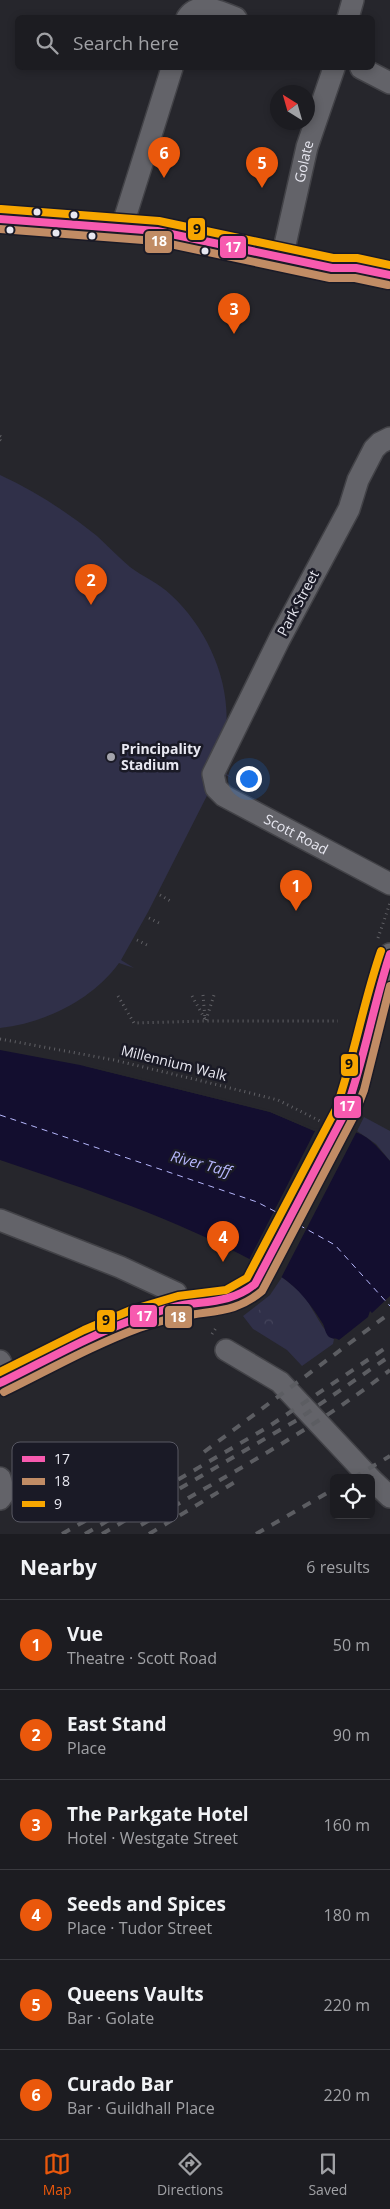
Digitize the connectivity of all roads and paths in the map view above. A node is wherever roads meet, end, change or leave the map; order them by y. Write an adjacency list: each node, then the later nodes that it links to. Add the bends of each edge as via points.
1 (353, 0): 4 (street)
2 (188, 9): 3 (street, via 211,9)
3 (228, 15)
4 (349, 15)
5 (171, 70): 10 (street)
6 (333, 70): 11 (street, Golate, via 307,147)
7 (365, 70): 8 (street)
8 (390, 83)
9 (0, 219): 10 (street)
10 (122, 227): 11 (street, via 170,233)
11 (282, 258): 12 (street)
12 (390, 275)
13 (390, 438): 14 (street, Park Street, via 374,449 358,480 349,509)
14 (213, 774): 15 (street, Scott Road, via 216,788 224,796)
15 (390, 884)
16 (160, 895): 17 (path)
17 (172, 902)
18 (149, 918): 19 (path)
19 (160, 924)
20 (137, 940): 21 (path)
21 (149, 946)
22 (390, 954): 25 (street)
23 (203, 995): 28 (path)
24 (214, 995): 28 (path)
25 (383, 995): 31 (street)
26 (118, 996): 28 (path, via 134,1023)
27 (192, 996): 28 (path)
28 (206, 1021): 29 (path)
29 (338, 1021)
30 (0, 1039): 31 (path, Millennium Walk, via 114,1060 278,1100)
31 (341, 1121): 33 (street, via 261,1274 248,1290 230,1300)
32 (0, 1220): 33 (street, via 120,1267 176,1293)
33 (180, 1306): 37 (street, via 114,1328)
34 (216, 1328): 35 (path)
35 (212, 1334)
36 (226, 1350): 38 (street, via 280,1382)
37 (3, 1374)
38 (365, 1474)
39 (0, 1478): 42 (street, via 4,1493)
40 (375, 1484): 41 (street)
41 (390, 1497)
42 (0, 1499)

